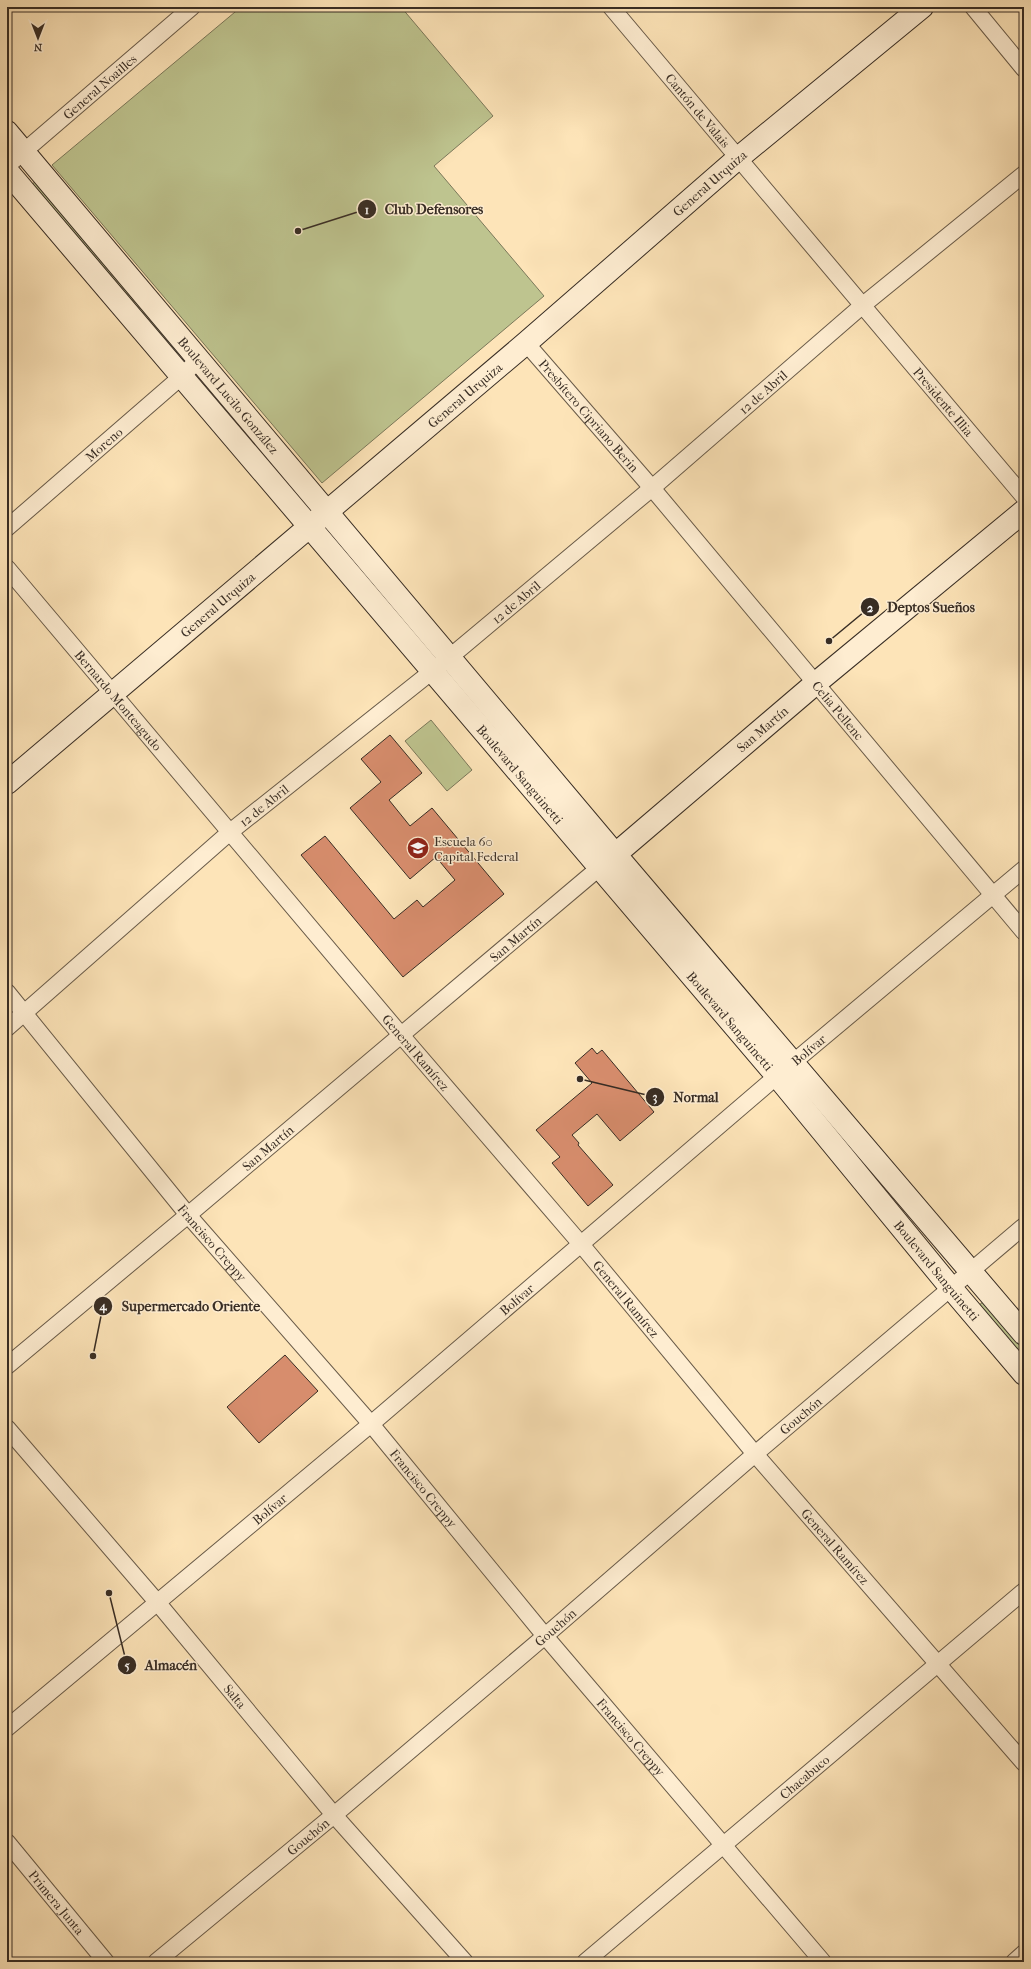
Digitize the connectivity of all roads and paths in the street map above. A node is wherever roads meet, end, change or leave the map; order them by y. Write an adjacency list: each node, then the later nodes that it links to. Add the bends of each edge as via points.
1 (192, 7): 7 (street, General Noailles)
2 (611, 7): 8 (street, Cantón de Valais)
3 (922, 7): 8 (main road, General Urquiza)
4 (973, 7): 5 (street)
5 (1024, 69)
6 (7, 132): 7 (main road, Boulevard Lucilo González)
7 (24, 152): 9 (street, General Noailles); 14 (main road, Boulevard Lucilo González)
8 (737, 159): 12 (street, Cantón de Valais); 13 (main road, General Urquiza)
9 (7, 166)
10 (7, 171): 15 (main road, Boulevard Lucilo González)
11 (1024, 174): 12 (street, 12 de Abril)
12 (863, 305): 16 (street, 12 de Abril); 17 (street, Presidente Illia)
13 (526, 343): 16 (street, Presbítero Cipriano Berin); 18 (main road, General Urquiza)
14 (199, 360): 15 (street, Moreno); 18 (main road, Boulevard Lucilo González)
15 (181, 377): 20 (main road, Boulevard Lucilo González); 21 (street, Moreno)
16 (652, 488): 23 (street, 12 de Abril); 25 (street, Celia Pellenc)
17 (1024, 498)
18 (326, 510): 20 (main road, General Urquiza); 23 (main road, Boulevard Lucilo González)
19 (1024, 511): 25 (main road, San Martín)
20 (308, 526): 24 (main road, Boulevard Lucilo González); 26 (main road, General Urquiza)
21 (7, 528)
22 (7, 568): 26 (street, Bernardo Monteagudo)
23 (450, 657): 24 (street, 12 de Abril); 29 (main road, Boulevard Sanguinetti)
24 (433, 671): 28 (street, 12 de Abril); 30 (main road, Boulevard Sanguinetti)
25 (816, 683): 29 (main road, San Martín); 32 (street, Celia Pellenc)
26 (113, 693): 27 (main road, General Urquiza); 28 (street, Bernardo Monteagudo)
27 (7, 783)
28 (230, 832): 35 (street, 12 de Abril); 37 (street, General Ramírez)
29 (615, 854): 30 (main road, San Martín); 38 (main road, Boulevard Sanguinetti)
30 (599, 868): 37 (street, San Martín); 38 (main road, Boulevard Sanguinetti)
31 (1024, 869): 32 (street, Bolívar)
32 (993, 896): 33 (street, Celia Pellenc); 38 (street, Bolívar)
33 (1024, 932)
34 (7, 992): 35 (street, Francisco Creppy)
35 (25, 1013): 36 (street, 12 de Abril); 39 (street, Francisco Creppy)
36 (7, 1028)
37 (401, 1035): 39 (street, San Martín); 41 (street, General Ramírez)
38 (785, 1069): 41 (street, Bolívar); 42 (main road, Boulevard Sanguinetti); 43 (main road, Boulevard Sanguinetti)
39 (188, 1216): 45 (street, San Martín); 47 (street, Francisco Creppy)
40 (1024, 1226): 42 (street, Gouchón)
41 (580, 1243): 47 (street, Bolívar); 49 (street, General Ramírez)
42 (970, 1271): 43 (street, Gouchón); 44 (main road, Boulevard Sanguinetti)
43 (951, 1288): 46 (main road, Boulevard Sanguinetti); 49 (street, Gouchón)
44 (1024, 1334)
45 (7, 1366)
46 (1024, 1374)
47 (370, 1424): 51 (street, Bolívar); 52 (street, Francisco Creppy)
48 (7, 1428): 51 (street, Salta)
49 (755, 1454): 52 (street, Gouchón); 53 (street, General Ramírez)
50 (1024, 1591): 53 (street, Chacabuco)
51 (157, 1602): 54 (street, Bolívar); 56 (street, Salta)
52 (545, 1636): 56 (street, Gouchón); 58 (street, Francisco Creppy)
53 (938, 1663): 55 (street, General Ramírez); 58 (street, Chacabuco)
54 (7, 1728)
55 (1024, 1763)
56 (334, 1815): 61 (street, Gouchón); 62 (street, Salta)
57 (7, 1842): 60 (street, Primera Junta)
58 (724, 1845): 63 (street, Chacabuco); 64 (street, Francisco Creppy)
59 (1024, 1953): 65 (street)
60 (106, 1962)
61 (156, 1962)
62 (465, 1962)
63 (585, 1962)
64 (823, 1962)
65 (1014, 1962)

